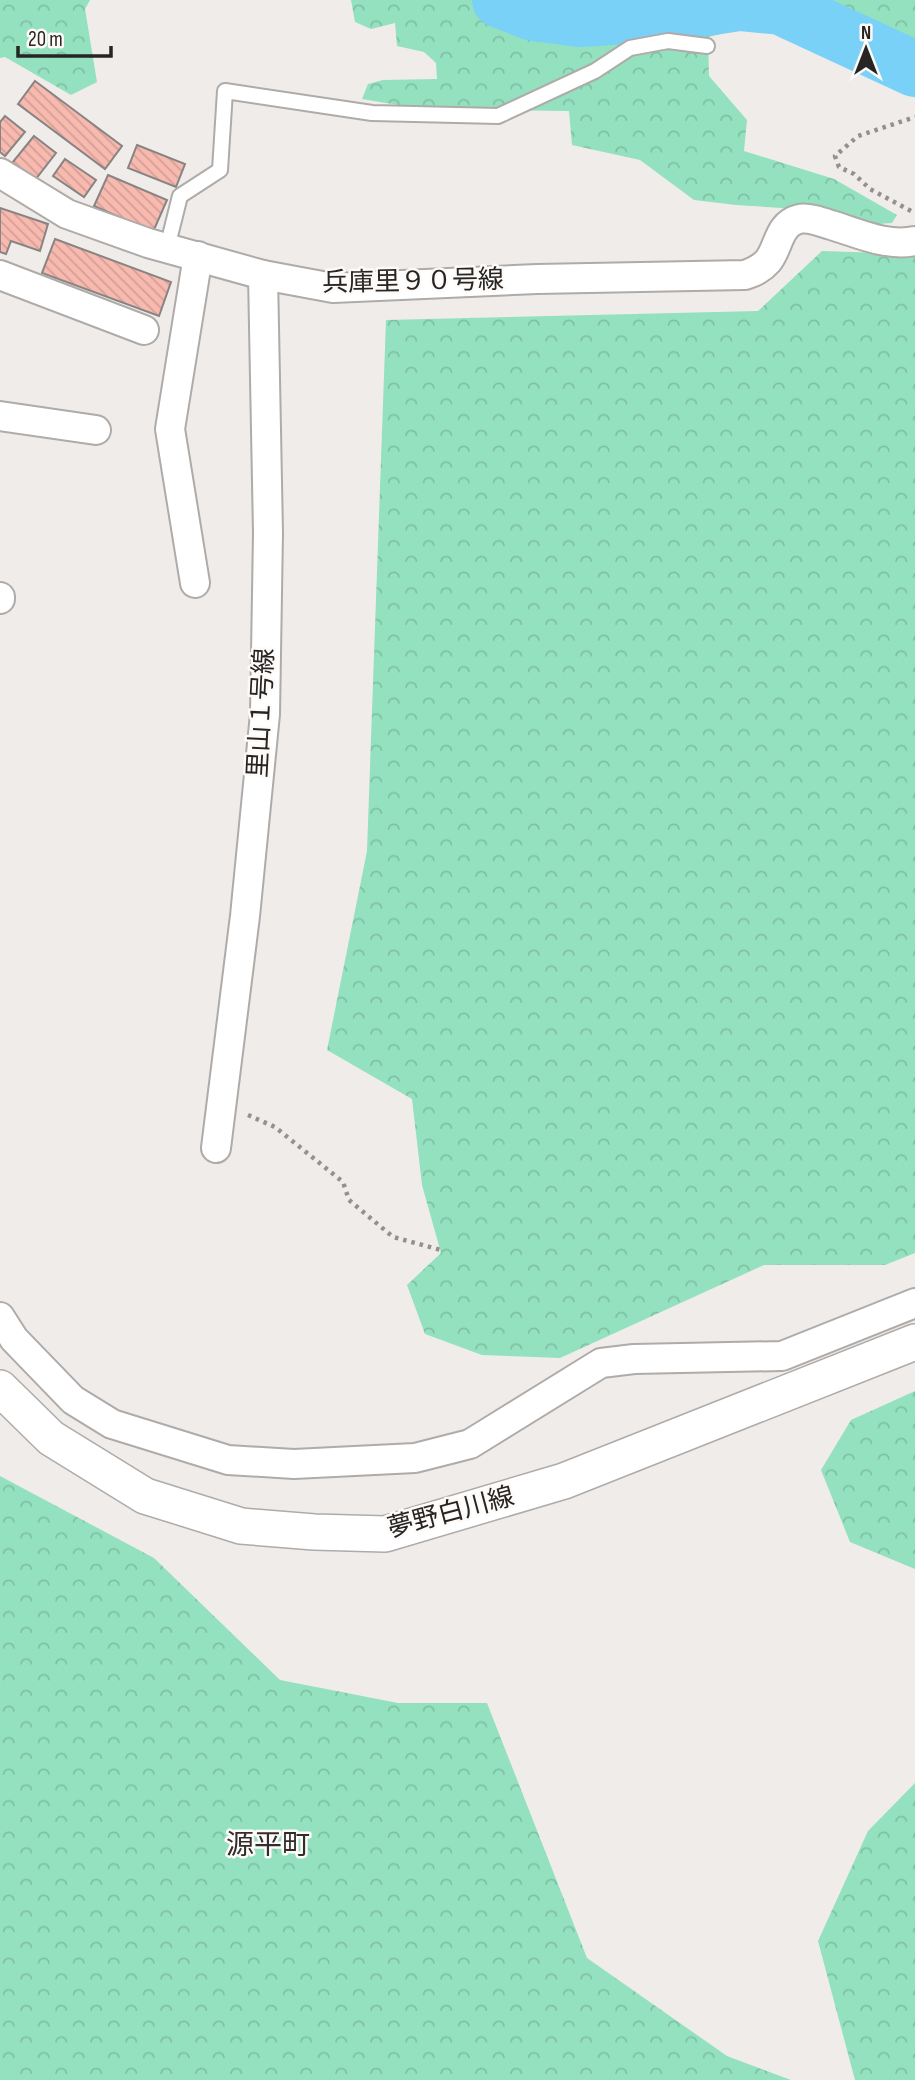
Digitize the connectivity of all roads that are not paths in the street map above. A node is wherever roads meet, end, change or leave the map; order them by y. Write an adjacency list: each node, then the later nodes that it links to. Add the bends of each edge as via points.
1 (707, 47): 4 (lane, via 668,41 630,47 595,71 498,116 372,113 225,91 220,170 180,196)
2 (0, 173): 4 (street, 兵庫里９０号線, via 67,214)
3 (915, 241): 7 (street, 兵庫里９０号線, via 887,242 799,219 778,237 769,260 745,275 333,288)
4 (167, 248): 5 (street, 兵庫里９０号線)
5 (198, 256): 7 (street, 兵庫里９０号線); 11 (street, via 170,429)
6 (0, 275): 8 (street)
7 (263, 275): 12 (street, 里山１号線, via 268,533 265,714)
8 (144, 330)
9 (0, 416): 10 (street)
10 (96, 430)
11 (195, 583)
12 (216, 1149)
13 (915, 1303): 14 (street, via 782,1356 601,1363 470,1444 415,1458 294,1464 228,1460 112,1424 73,1399 14,1339)
14 (0, 1317)
15 (915, 1342): 16 (street, 夢野白川線, via 564,1481 385,1534 241,1525 145,1496 51,1438)
16 (0, 1388)

